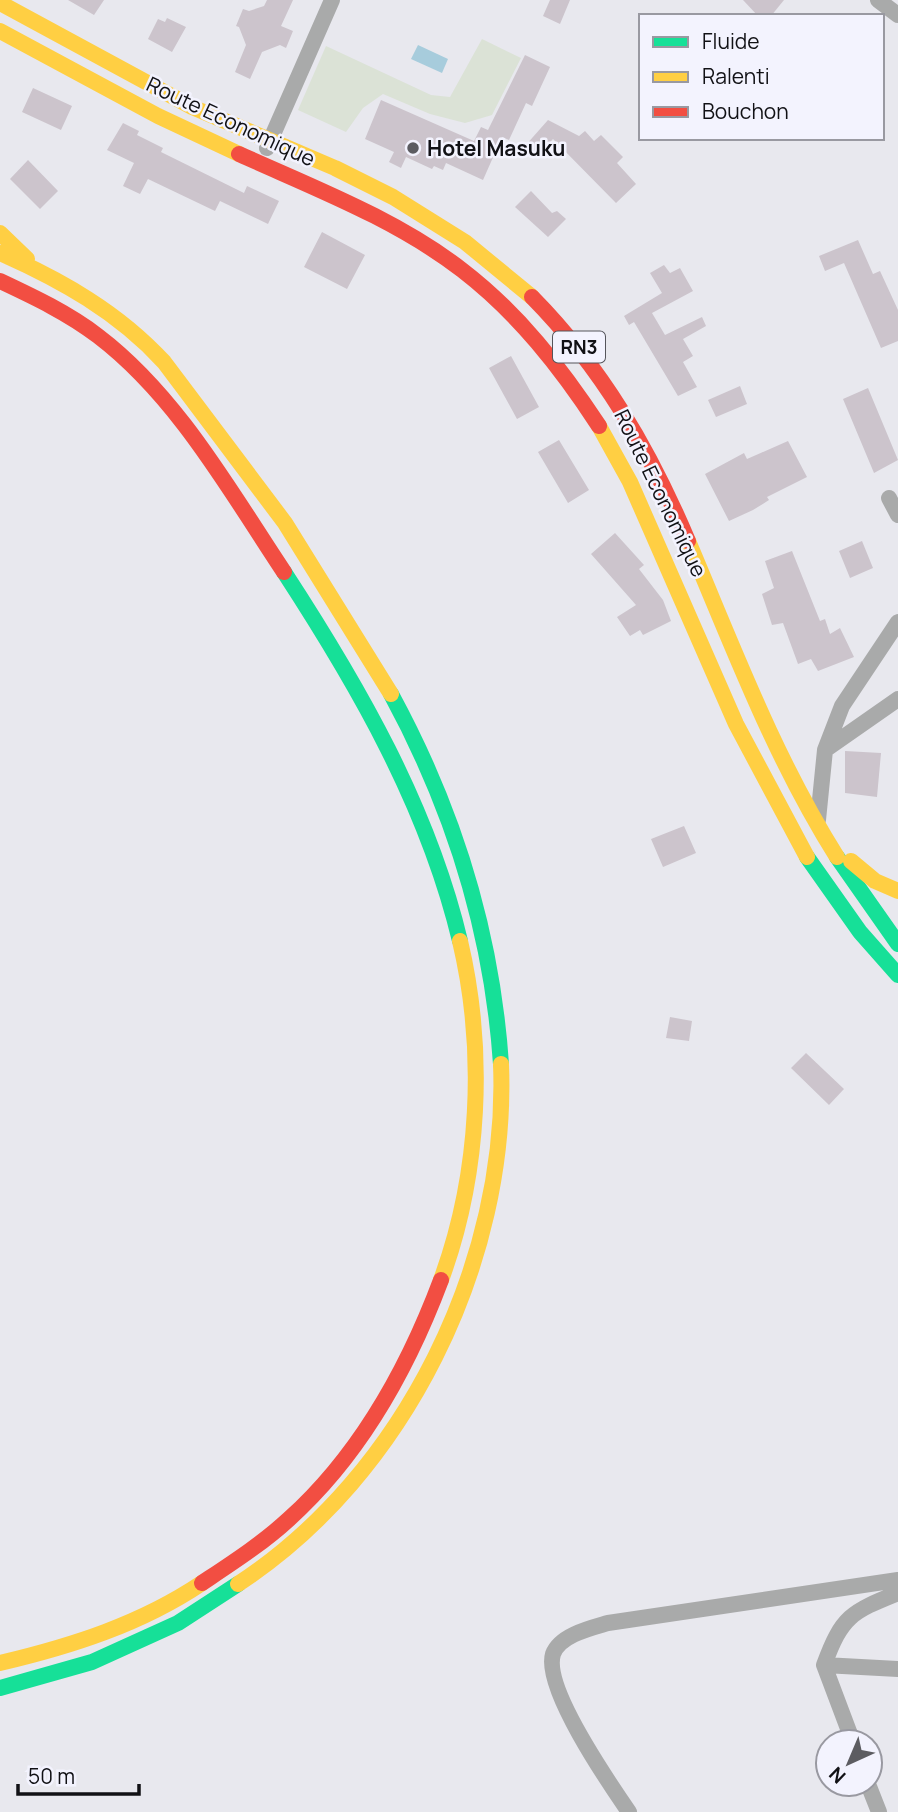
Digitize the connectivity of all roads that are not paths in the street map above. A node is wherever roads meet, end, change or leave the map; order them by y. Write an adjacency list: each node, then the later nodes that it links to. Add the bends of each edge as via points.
1 (332, 0): 8 (street)
2 (878, 0): 4 (street)
3 (0, 3): 8 (main road, Route Economique / RN3, via 191,107)
4 (898, 15)
5 (0, 31): 7 (main road, Route Economique / RN3)
6 (0, 40): 7 (main road)
7 (46, 55): 9 (main road, Route Economique / RN3, via 178,126)
8 (269, 142): 9 (street); 17 (main road, Route Economique / RN3, via 354,177 446,226 518,284 574,342 613,394 643,446)
9 (260, 163): 19 (main road, Route Economique / RN3, via 342,200 434,250 496,299 553,360 618,459)
10 (0, 233): 13 (main road, via 27,258)
11 (0, 253): 13 (main road)
12 (0, 281): 31 (main road, via 103,339 168,407 325,632 387,744 435,856 466,966 477,1117 470,1180 435,1299 414,1352 341,1463 297,1512 157,1612 54,1650)
13 (83, 294): 34 (main road, via 153,349 199,405 274,506 368,651 430,774 472,889 488,951 499,1034 501,1114 493,1188 461,1301 404,1416 364,1471 316,1523 189,1620 115,1655 59,1675)
14 (889, 498): 15 (street)
15 (898, 515)
16 (898, 622): 20 (street, via 842,706)
17 (752, 696): 19 (main road); 21 (main road, Route Economique / RN3)
18 (898, 699): 20 (street)
19 (729, 709): 25 (main road, Route Economique / RN3, via 783,817)
20 (825, 750): 21 (street)
21 (820, 829): 22 (main road, via 875,881); 24 (main road, Route Economique / RN3)
22 (898, 891)
23 (898, 914): 24 (main road)
24 (880, 917): 25 (main road); 26 (main road, Route Economique / RN3)
25 (854, 926): 27 (main road, Route Economique / RN3)
26 (897, 940): 27 (main road)
27 (870, 947): 28 (main road, Route Economique / RN3)
28 (898, 975)
29 (898, 1580): 36 (street, via 608,1623 567,1639 554,1652 551,1670 565,1709)
30 (898, 1593): 32 (street, via 858,1609 836,1631)
31 (0, 1663)
32 (824, 1665): 33 (street); 35 (street)
33 (898, 1669)
34 (0, 1688)
35 (848, 1728)
36 (629, 1812)

